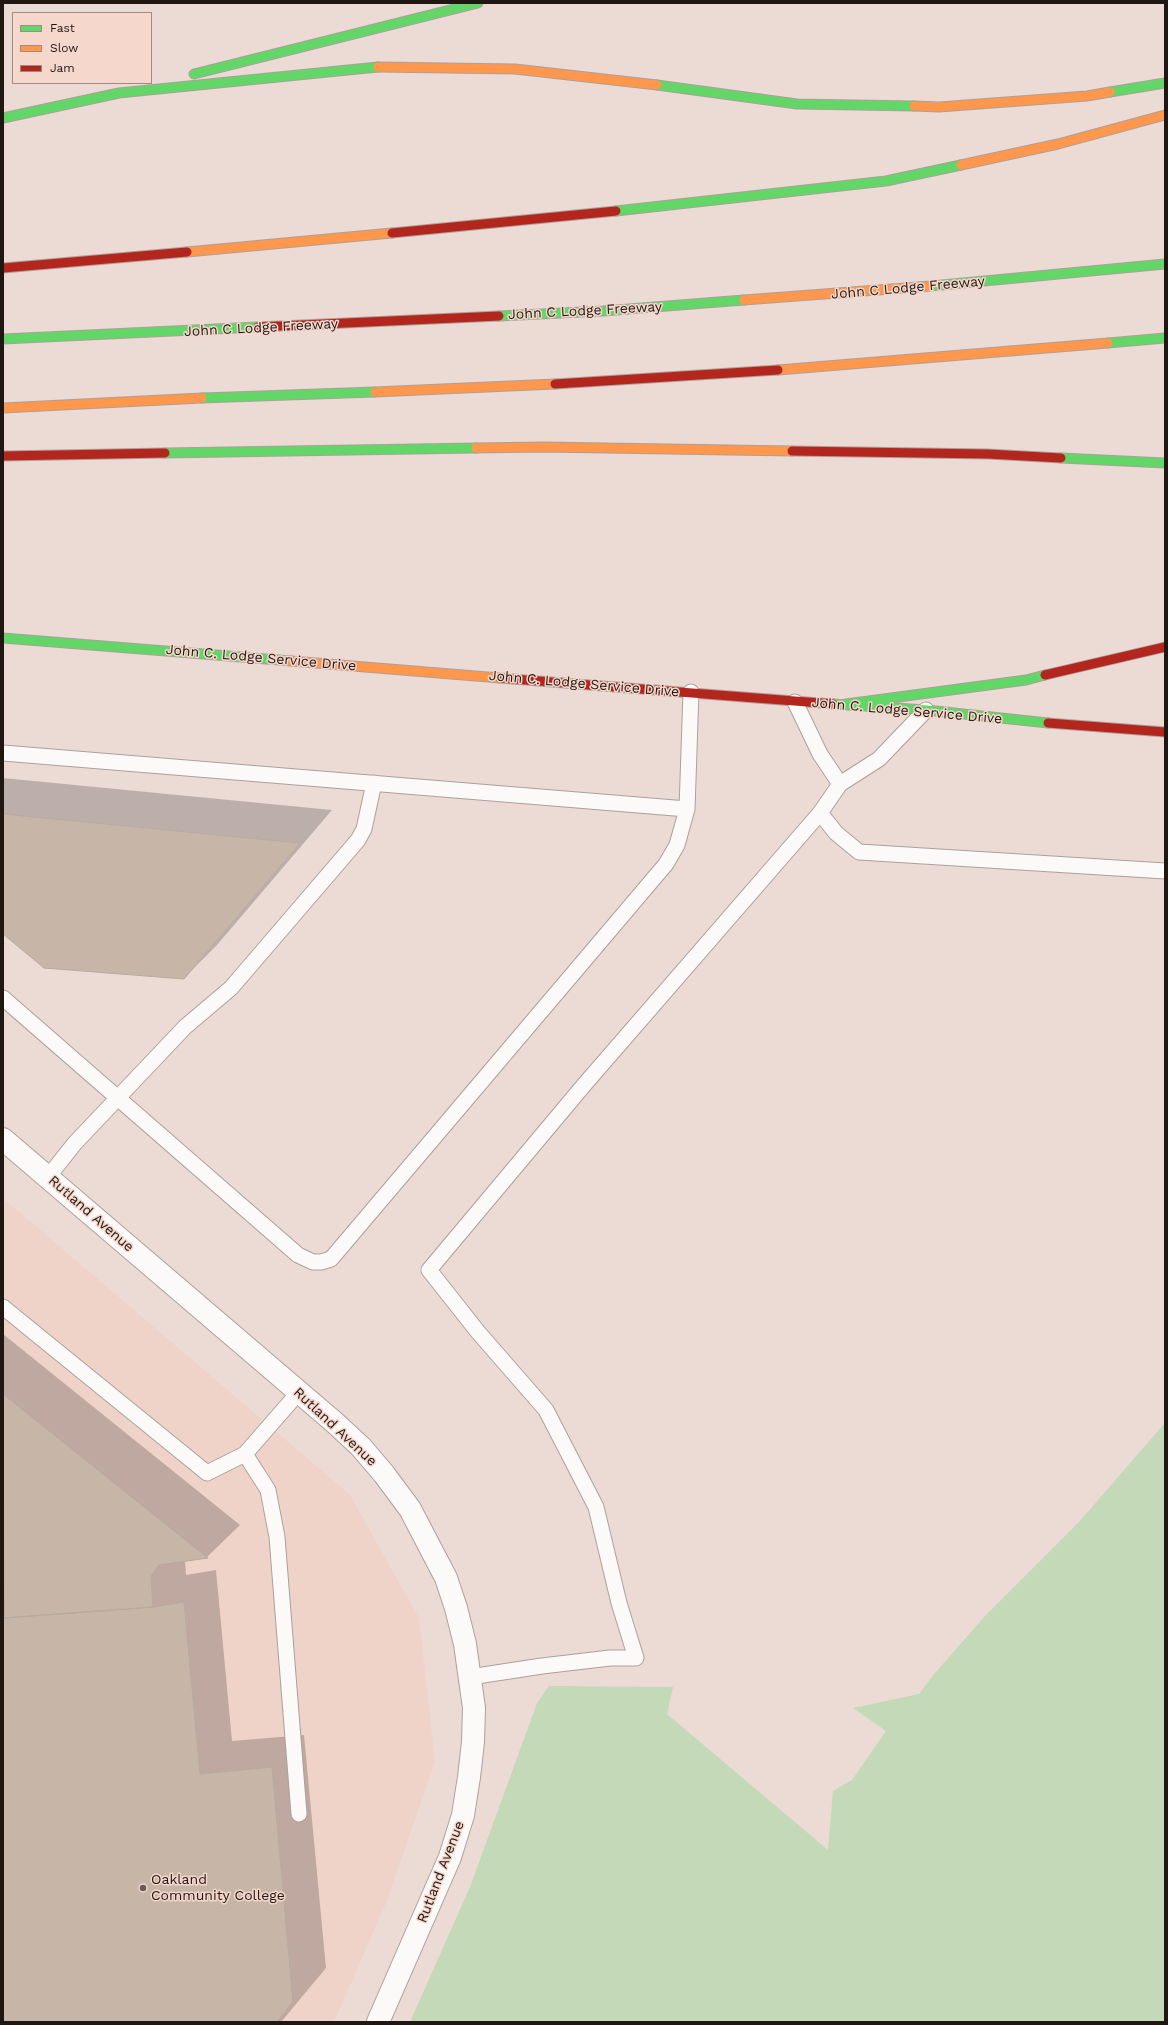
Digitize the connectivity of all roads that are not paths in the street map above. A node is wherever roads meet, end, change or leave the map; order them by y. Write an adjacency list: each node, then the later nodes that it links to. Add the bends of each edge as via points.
1 (478, 3): 3 (main road)
2 (1165, 84): 3 (main road, via 1087,96 939,107 805,104 515,69 383,66)
3 (119, 93): 5 (main road)
4 (1165, 115): 7 (main road, via 1058,144 886,181 696,203)
5 (3, 118)
6 (1165, 264): 9 (main road, John C Lodge Freeway, via 933,286 604,311)
7 (3, 268)
8 (1165, 338): 10 (main road, via 992,354 715,374 446,390)
9 (3, 339)
10 (3, 408)
11 (3, 456): 12 (main road, via 543,447 988,454)
12 (1165, 463)
13 (3, 638): 15 (main road, John C. Lodge Service Drive)
14 (1165, 647): 17 (main road, via 1026,680)
15 (691, 692): 16 (main road, John C. Lodge Service Drive); 23 (lane)
16 (795, 702): 17 (main road, John C. Lodge Service Drive); 22 (lane, via 820,754)
17 (846, 704): 18 (main road, John C. Lodge Service Drive)
18 (926, 710): 19 (main road, John C. Lodge Service Drive, via 1084,727); 22 (lane, via 879,758)
19 (1165, 732)
20 (3, 753): 21 (lane)
21 (374, 783): 23 (lane); 27 (lane, via 364,829 358,840 231,988 185,1027)
22 (840, 784): 24 (lane)
23 (687, 809): 27 (lane, via 677,845 666,864 331,1259 313,1262 298,1255)
24 (820, 813): 25 (lane, via 836,833 859,852); 33 (lane, via 584,1085 429,1270 478,1332 546,1410 596,1507 619,1603 636,1658 610,1658)
25 (1165, 871)
26 (3, 998): 27 (lane)
27 (118, 1096): 29 (lane)
28 (3, 1139): 29 (street, Rutland Avenue)
29 (48, 1177): 31 (street, Rutland Avenue)
30 (3, 1307): 32 (lane, via 207,1473)
31 (299, 1392): 32 (lane); 33 (street, Rutland Avenue, via 361,1447 410,1509 446,1578 456,1608)
32 (245, 1454): 34 (lane, via 268,1490 277,1537)
33 (470, 1677): 35 (street, Rutland Avenue, via 474,1708 473,1742 463,1815 450,1857)
34 (299, 1814)
35 (378, 2022)

